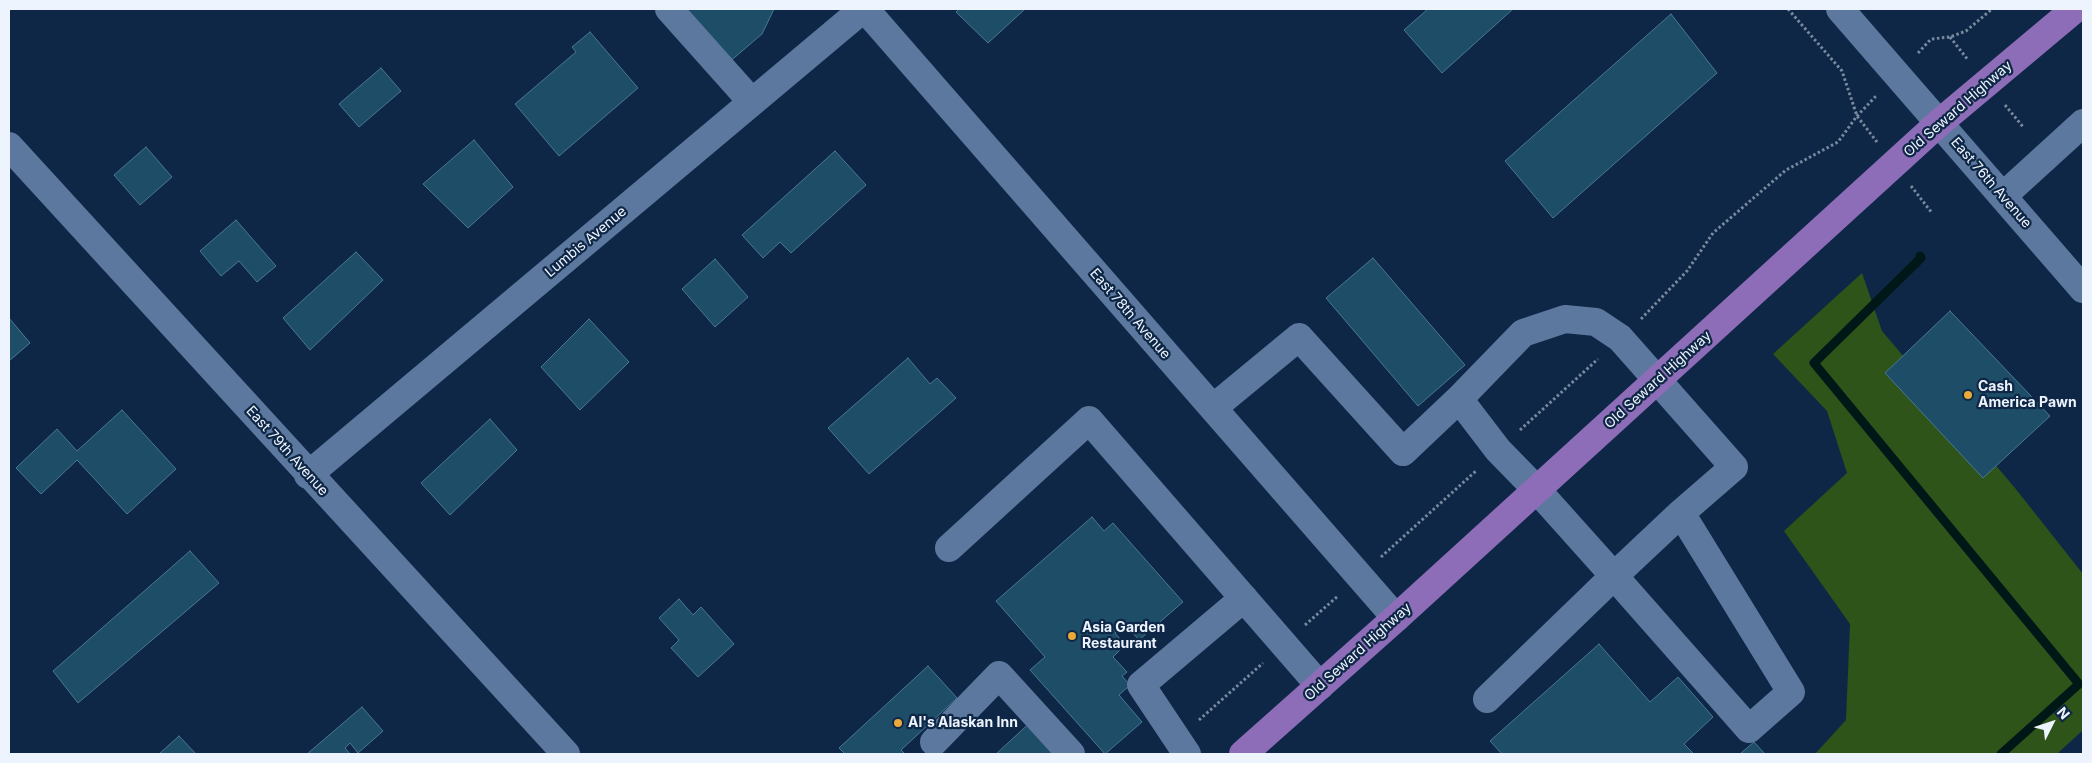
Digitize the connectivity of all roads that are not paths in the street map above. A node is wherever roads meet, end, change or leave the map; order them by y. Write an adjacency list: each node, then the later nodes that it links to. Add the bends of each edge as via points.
1 (669, 9): 5 (street)
2 (864, 9): 5 (street, Lumbis Avenue); 13 (street, East 78th Avenue)
3 (1840, 9): 6 (street, East 76th Avenue)
4 (2072, 10): 6 (main road, Old Seward Highway)
5 (752, 102): 14 (street, Lumbis Avenue)
6 (1939, 123): 9 (street, East 76th Avenue); 11 (main road, Old Seward Highway)
7 (2083, 123): 9 (street)
8 (9, 146): 14 (street, East 79th Avenue)
9 (2003, 196): 10 (street, East 76th Avenue)
10 (2083, 289)
11 (1657, 381): 12 (street, via 1620,338 1596,322 1564,319 1523,333); 15 (main road, Old Seward Highway); 16 (street, via 1734,467)
12 (1459, 399): 13 (street, via 1402,452 1299,337); 15 (street, via 1498,450)
13 (1212, 408): 20 (street, East 78th Avenue)
14 (308, 475): 24 (street, East 79th Avenue)
15 (1537, 490): 18 (street); 20 (main road, Old Seward Highway)
16 (1681, 513): 18 (street); 18 (street, via 1791,692 1749,729)
17 (949, 548): 19 (street, via 1089,420)
18 (1614, 576): 22 (street)
19 (1244, 598): 21 (street); 26 (street, via 1142,685)
20 (1396, 618): 21 (main road, Old Seward Highway)
21 (1320, 686): 27 (main road, Old Seward Highway)
22 (1487, 699)
23 (934, 742): 25 (street, via 999,675)
24 (566, 754)
25 (1071, 754)
26 (1187, 754)
27 (1243, 754)

